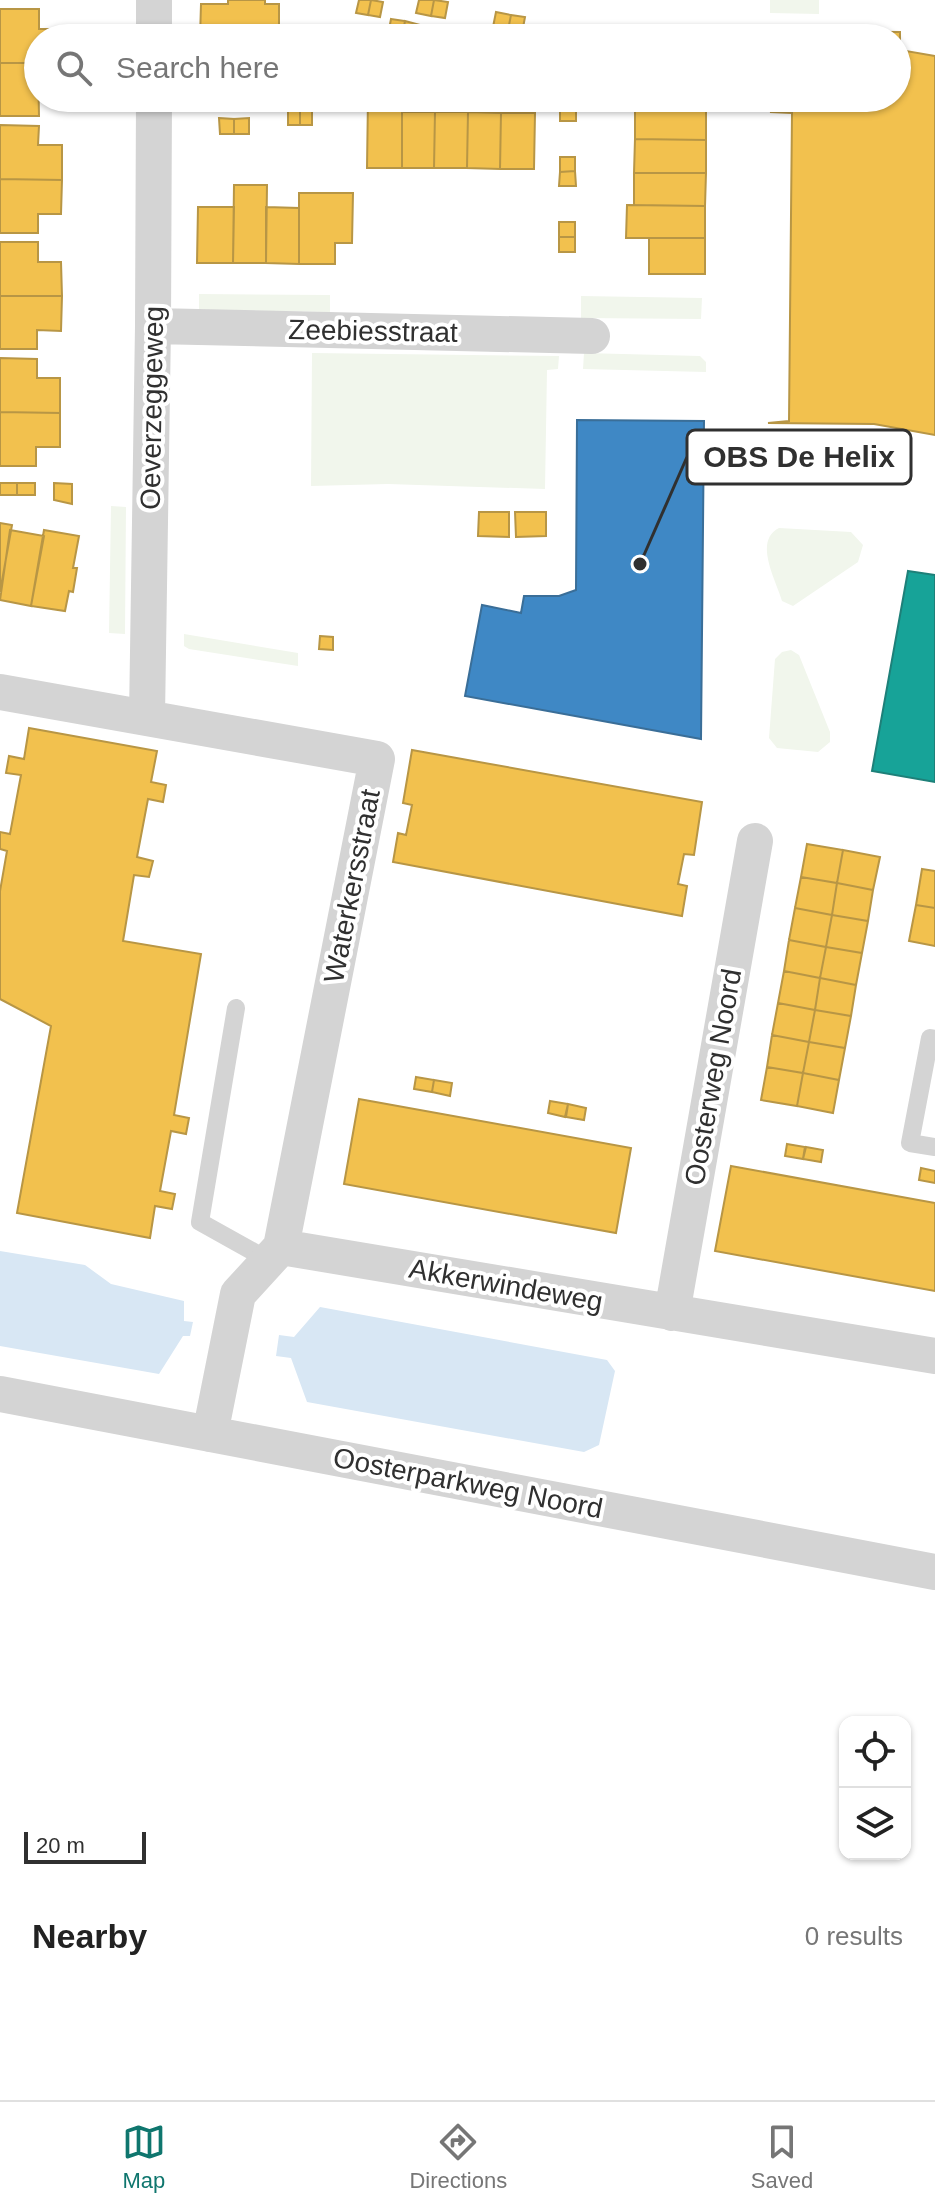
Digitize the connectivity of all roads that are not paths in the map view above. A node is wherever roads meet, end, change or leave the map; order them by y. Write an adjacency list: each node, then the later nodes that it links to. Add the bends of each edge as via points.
1 (154, 0): 2 (street)
2 (154, 24)
3 (154, 112): 4 (street, Oeverzeggeweg)
4 (153, 326): 5 (street, Zeebiesstraat); 7 (street, Oeverzeggeweg)
5 (592, 336)
6 (0, 692): 7 (street, Waterkersstraat)
7 (147, 717): 12 (street, Waterkersstraat, via 377,759)
8 (755, 841): 13 (street, Oosterweg Noord)
9 (236, 1008): 12 (lane, via 200,1222)
10 (935, 1039): 11 (lane, via 930,1038 910,1143)
11 (935, 1147)
12 (275, 1254): 13 (street, Akkerwindeweg); 16 (street, via 238,1294)
13 (672, 1313): 14 (street, Akkerwindeweg)
14 (935, 1356)
15 (0, 1394): 16 (street, Oosterparkweg Noord)
16 (210, 1434): 17 (street, Oosterparkweg Noord)
17 (935, 1572)

